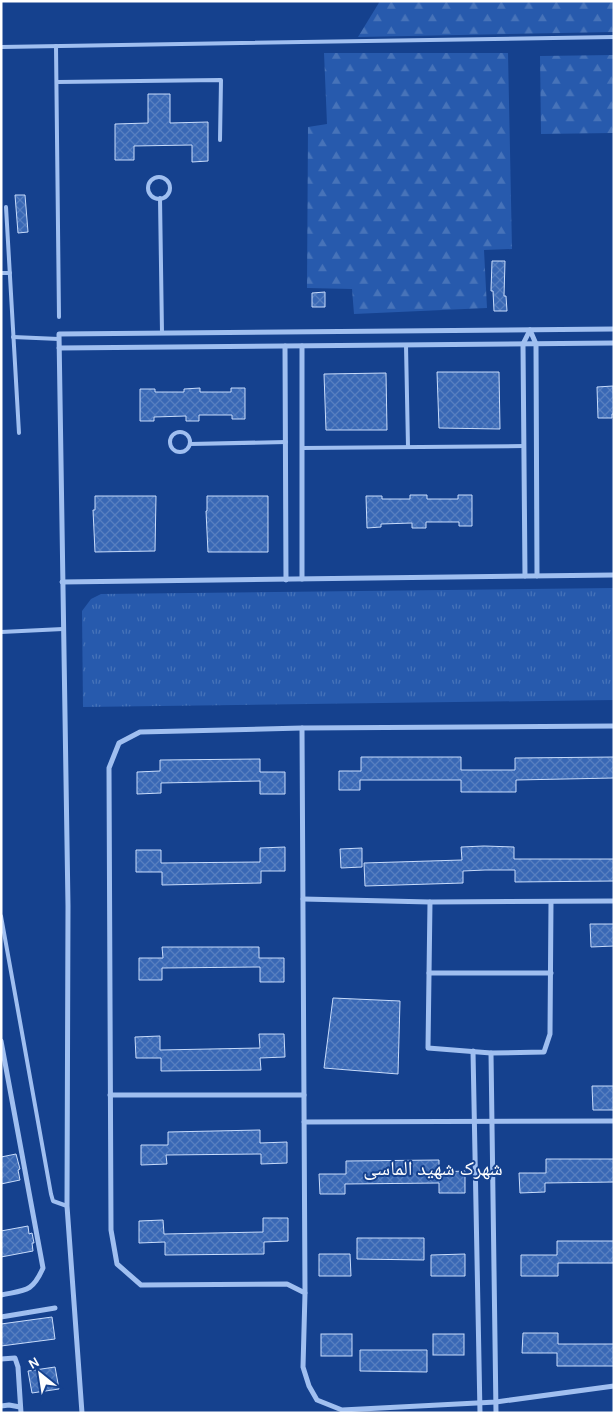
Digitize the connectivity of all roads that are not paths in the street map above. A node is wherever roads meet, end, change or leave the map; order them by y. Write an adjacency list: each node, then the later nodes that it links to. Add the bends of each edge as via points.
1 (614, 37): 2 (lane)
2 (56, 46): 3 (lane); 4 (lane)
3 (1, 47)
4 (57, 82): 5 (lane, via 220,80); 10 (lane)
5 (220, 140)
6 (160, 198): 6 (lane, via 166,196 170,186 167,180 157,177 148,187 153,197); 13 (lane)
7 (6, 207): 9 (lane)
8 (1, 273): 9 (lane)
9 (10, 273): 14 (lane)
10 (59, 317)
11 (614, 329): 12 (street)
12 (530, 330): 13 (street); 17 (street); 18 (street)
13 (162, 333): 15 (street)
14 (13, 337): 15 (lane); 23 (lane)
15 (59, 337): 22 (street)
16 (614, 343): 18 (street)
17 (523, 344): 18 (street); 19 (street); 26 (street)
18 (536, 344): 31 (street)
19 (406, 345): 21 (street); 27 (lane)
20 (286, 346): 21 (street); 22 (street); 24 (street)
21 (302, 346): 28 (street)
22 (59, 348): 34 (street)
23 (19, 433)
24 (286, 442): 25 (lane); 33 (street)
25 (190, 444): 25 (lane, via 189,437 180,432 170,439 170,445 177,452)
26 (524, 446): 27 (lane); 30 (street)
27 (408, 447): 28 (lane)
28 (302, 448): 32 (street)
29 (614, 575): 31 (street)
30 (525, 576): 31 (street); 32 (street)
31 (538, 576)
32 (302, 579): 33 (street)
33 (286, 580): 34 (street)
34 (62, 582): 35 (street)
35 (63, 629): 36 (lane); 55 (street, via 68,906)
36 (1, 632)
37 (614, 726): 38 (street)
38 (302, 728): 39 (street); 49 (street, via 140,732 118,743 109,768)
39 (303, 899): 41 (street); 50 (street)
40 (614, 901): 42 (street)
41 (430, 902): 42 (street); 44 (street)
42 (551, 902): 45 (street)
43 (1, 916): 55 (lane, via 51,1194 53,1201)
44 (429, 973): 45 (street); 47 (street, via 428,1048)
45 (551, 973): 48 (street, via 550,1034 544,1052)
46 (1, 1041): 57 (street, via 43,1268 30,1289)
47 (473, 1051): 48 (street); 53 (street)
48 (491, 1053): 54 (street)
49 (110, 1095): 50 (street); 56 (street, via 111,1230 118,1264 141,1285 287,1284)
50 (304, 1095): 52 (street)
51 (614, 1121): 54 (street)
52 (304, 1122): 53 (street); 56 (street)
53 (474, 1122): 54 (street); 62 (street)
54 (492, 1122): 63 (street)
55 (67, 1206): 66 (street)
56 (305, 1293): 62 (street, via 303,1367 317,1400 342,1410)
57 (1, 1294)
58 (55, 1308): 59 (street)
59 (1, 1317)
60 (1, 1359): 65 (street, via 15,1358)
61 (614, 1386): 63 (street)
62 (480, 1402): 63 (street); 67 (street)
63 (496, 1402): 68 (street)
64 (1, 1406): 65 (street, via 9,1405)
65 (21, 1410)
66 (82, 1413)
67 (480, 1413)
68 (496, 1413)

